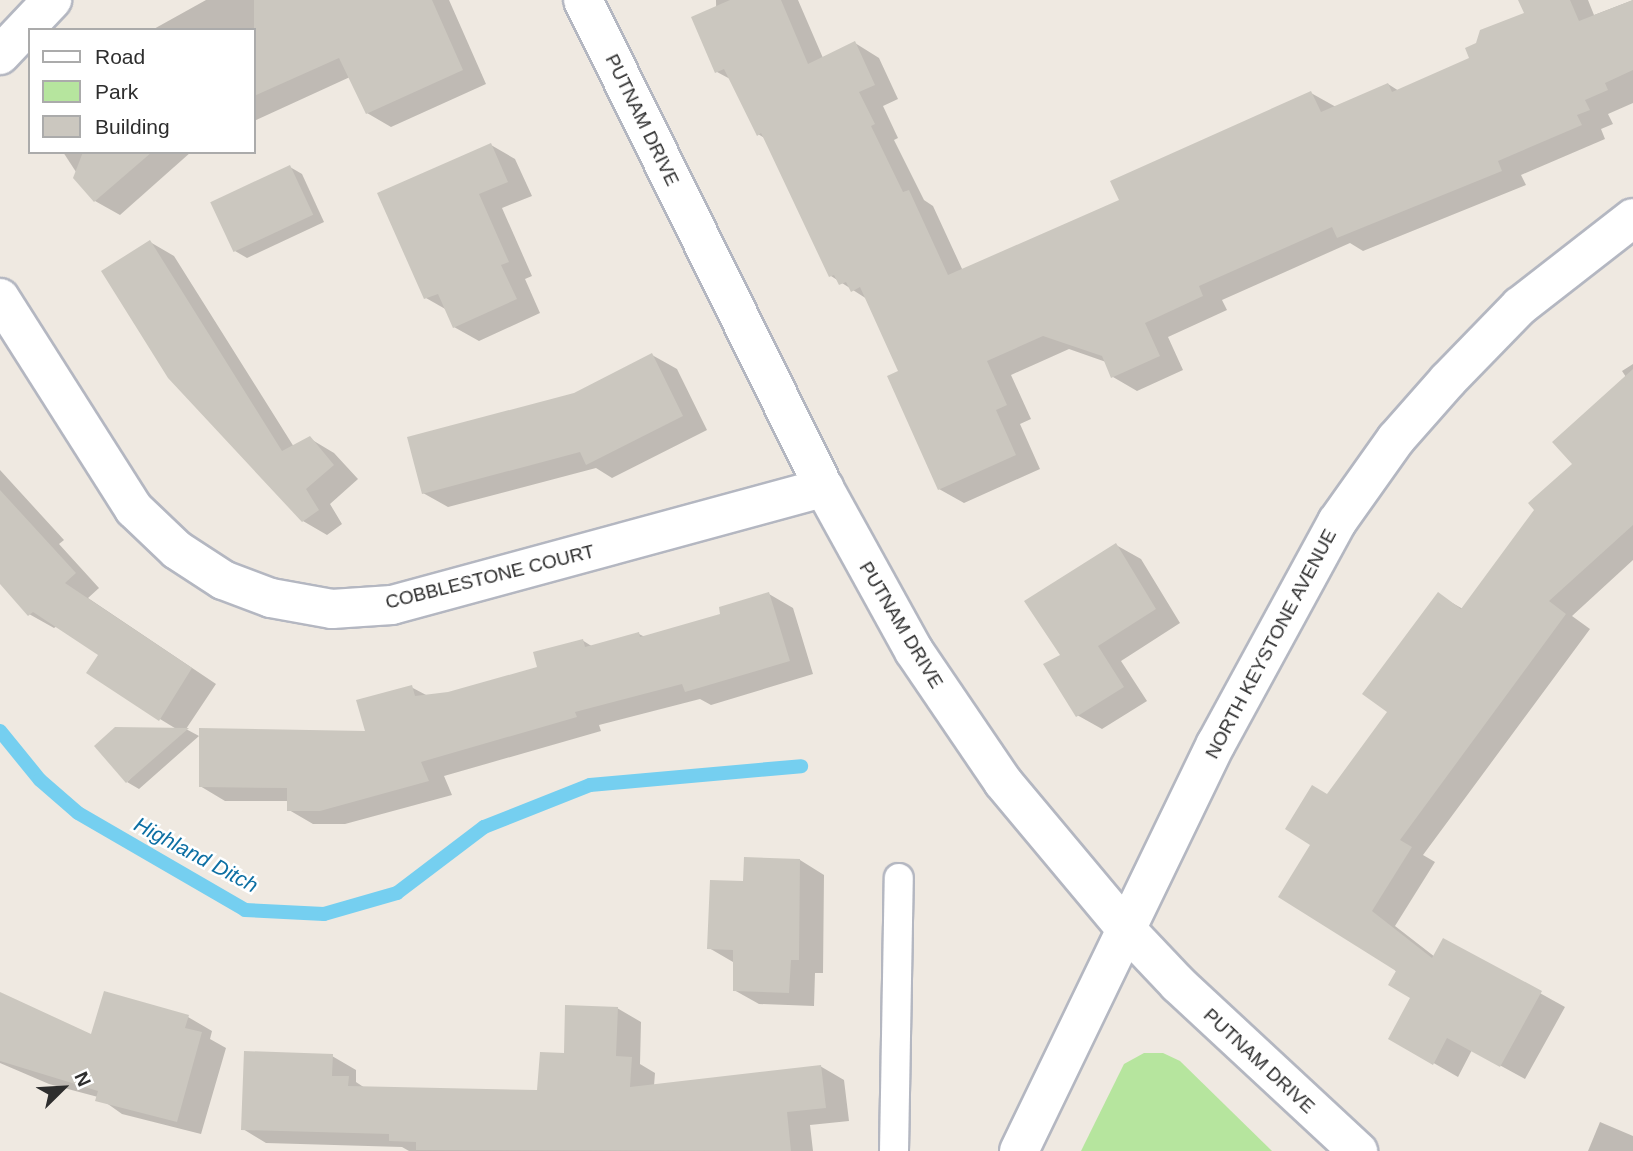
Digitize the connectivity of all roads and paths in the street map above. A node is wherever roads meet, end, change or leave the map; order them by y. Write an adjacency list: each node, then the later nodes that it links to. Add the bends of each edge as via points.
1 (52, 0): 3 (street)
2 (583, 0): 6 (street, PUTNAM DRIVE)
3 (0, 55)
4 (1633, 218): 8 (street, NORTH KEYSTONE AVENUE, via 1520,306 1396,439 1337,522 1216,744)
5 (0, 298): 6 (street, COBBLESTONE COURT, via 134,509 177,550 223,580 271,598 332,609 392,605)
6 (824, 488): 8 (street, PUTNAM DRIVE, via 908,641 966,729 1003,782)
7 (898, 878): 9 (lane)
8 (1126, 929): 10 (street, NORTH KEYSTONE AVENUE); 11 (street, PUTNAM DRIVE, via 1178,984)
9 (894, 1151)
10 (1019, 1151)
11 (1358, 1151)

